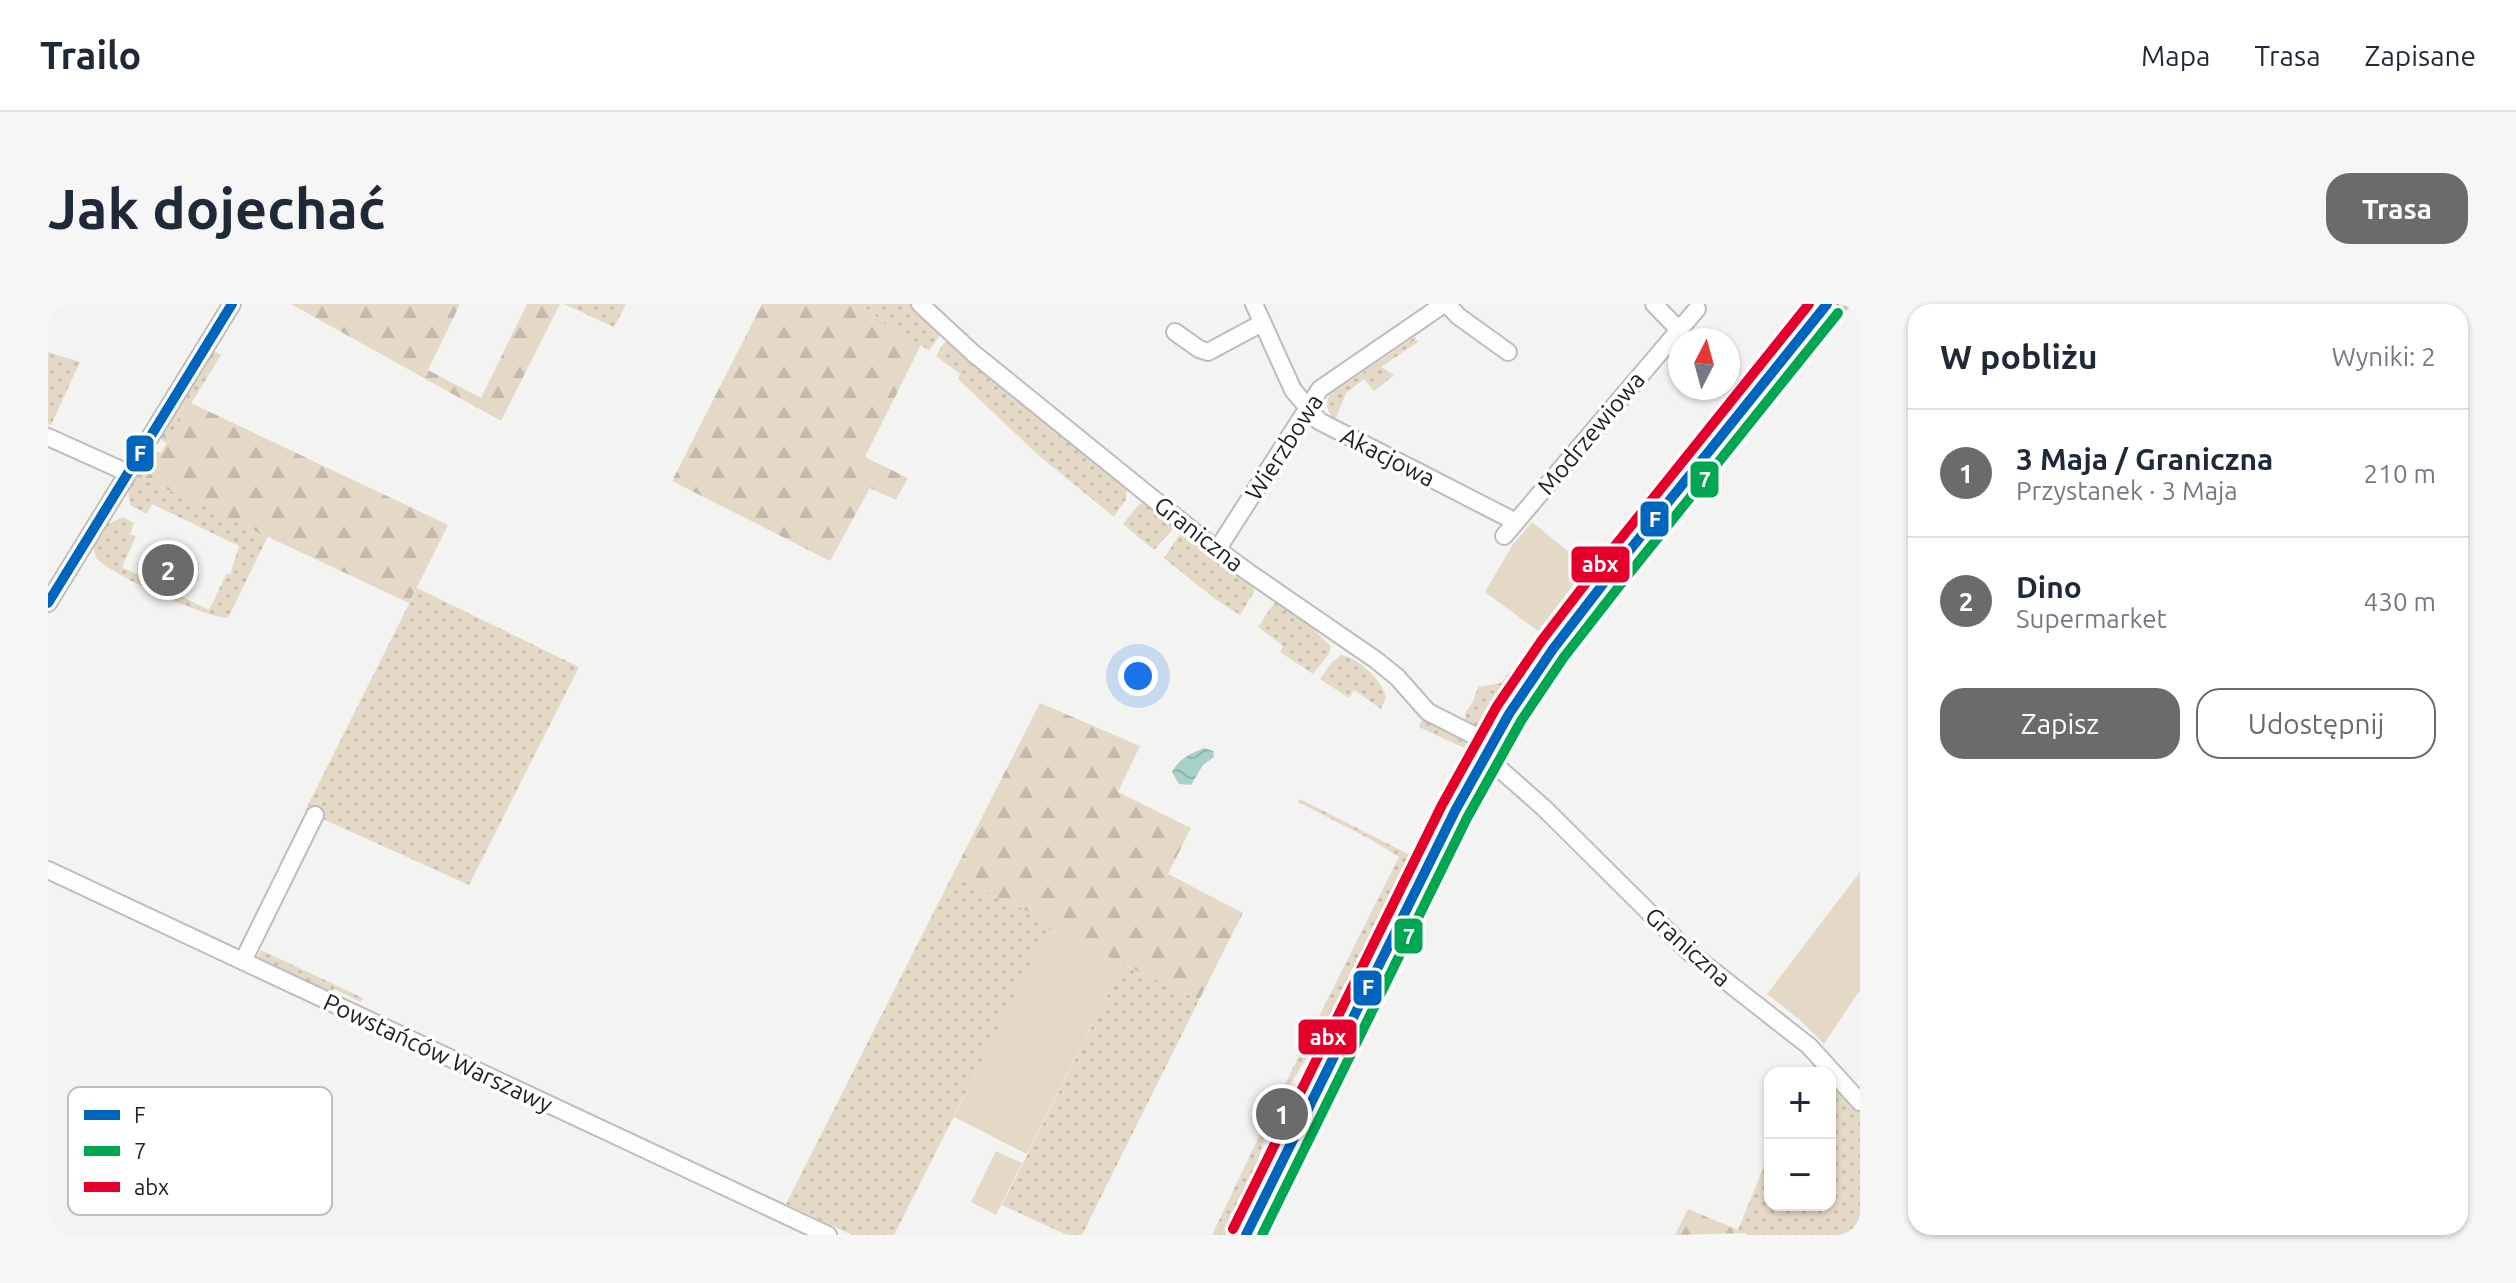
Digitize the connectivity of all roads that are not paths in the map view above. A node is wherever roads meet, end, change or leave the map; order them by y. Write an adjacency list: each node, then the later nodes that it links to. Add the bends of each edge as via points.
1 (232, 304): 16 (street)
2 (920, 304): 19 (street, Graniczna)
3 (1254, 304): 8 (street, Akacjowa)
4 (1654, 304): 9 (street)
5 (1827, 304): 21 (main road, via 1553,649)
6 (1436, 306): 13 (street, Wierzbowa); 14 (street, Wierzbowa, via 1329,382)
7 (1697, 309): 10 (street, Modrzewiowa)
8 (1262, 323): 11 (street, via 1208,352); 14 (street, Akacjowa)
9 (1677, 328)
10 (1681, 328)
11 (1175, 332)
12 (1668, 343): 17 (street, Modrzewiowa)
13 (1508, 352)
14 (1307, 409): 17 (street, Akacjowa, via 1325,425); 19 (street, Wierzbowa)
15 (48, 437): 16 (street)
16 (128, 473): 20 (street)
17 (1516, 522): 18 (street, Modrzewiowa)
18 (1504, 536)
19 (1217, 550): 21 (street, Graniczna, via 1376,660 1428,712)
20 (48, 603)
21 (1488, 750): 25 (street, Graniczna, via 1689,952 1809,1046); 27 (main road)
22 (315, 815): 24 (street)
23 (48, 870): 24 (street, Powstańców Warszawy)
24 (243, 961): 26 (street, Powstańców Warszawy)
25 (1860, 1102)
26 (828, 1235)
27 (1246, 1235)

